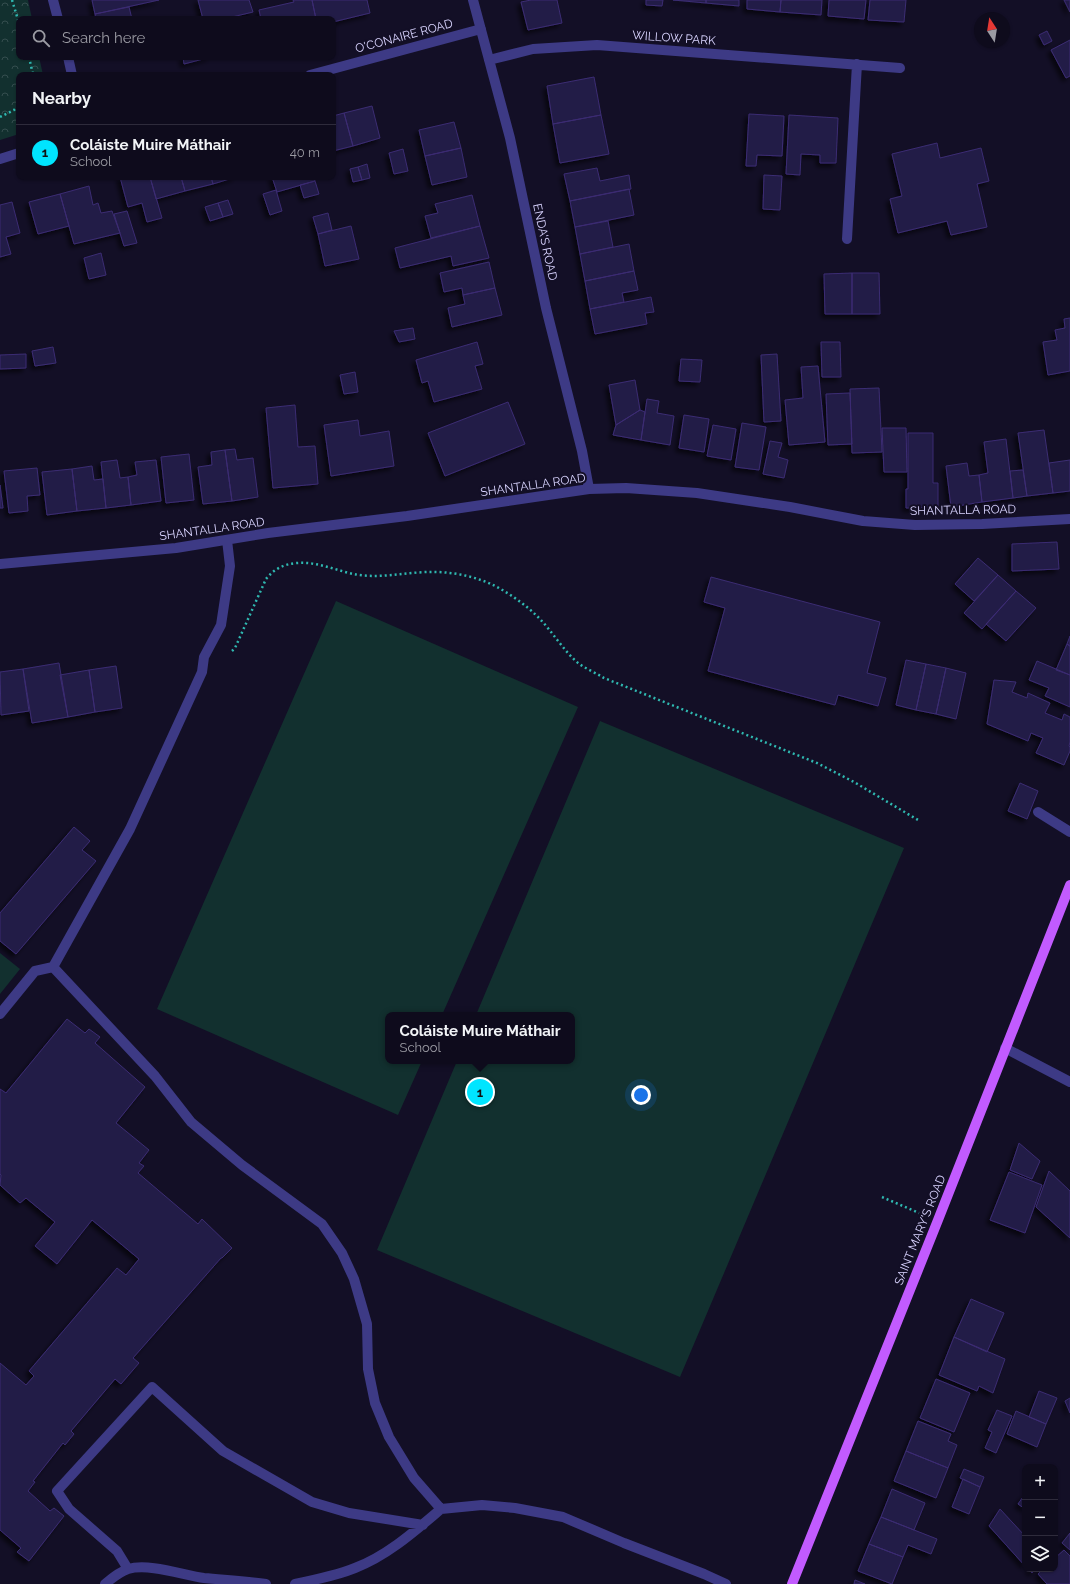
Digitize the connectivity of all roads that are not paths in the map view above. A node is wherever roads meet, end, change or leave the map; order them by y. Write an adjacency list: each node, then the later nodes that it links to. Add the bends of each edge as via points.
1 (54, 0): 3 (street)
2 (473, 0): 4 (street, ENDA'S ROAD)
3 (57, 16)
4 (481, 29): 6 (street, ENDA'S ROAD); 10 (street, O'CONAIRE ROAD)
5 (69, 60): 9 (street)
6 (489, 60): 7 (street, WILLOW PARK, via 533,49 597,45); 14 (street, ENDA'S ROAD, via 510,138 546,308)
7 (857, 64): 8 (street, WILLOW PARK); 13 (street)
8 (900, 68)
9 (71, 72)
10 (321, 72)
11 (16, 155): 12 (street)
12 (0, 159)
13 (848, 239)
14 (589, 489): 15 (street, SHANTALLA ROAD, via 626,488 697,493 863,521 915,525 969,525); 16 (street, SHANTALLA ROAD)
15 (1070, 519)
16 (227, 540): 17 (street, SHANTALLA ROAD, via 176,548); 21 (street, via 230,566 221,625 204,657 202,672 130,829)
17 (0, 564)
18 (1038, 812): 19 (street)
19 (1070, 832)
20 (1070, 885): 23 (main road, SAINT MARY'S ROAD)
21 (53, 967): 22 (street, via 35,971); 25 (street, via 155,1076 191,1122 242,1165 322,1224 342,1252 354,1279 367,1324 368,1369 375,1403 389,1437 414,1478)
22 (0, 1014)
23 (1005, 1048): 24 (street); 32 (main road, SAINT MARY'S ROAD)
24 (1070, 1082)
25 (441, 1509): 26 (street); 31 (street, via 482,1505 563,1517)
26 (423, 1525): 27 (street, via 350,1513 312,1502 223,1451 152,1387 58,1492 69,1509 117,1551); 30 (street, via 384,1553 356,1568 321,1580)
27 (128, 1569): 28 (street); 29 (street, via 174,1571)
28 (105, 1584)
29 (266, 1584)
30 (295, 1584)
31 (726, 1584)
32 (792, 1584)

